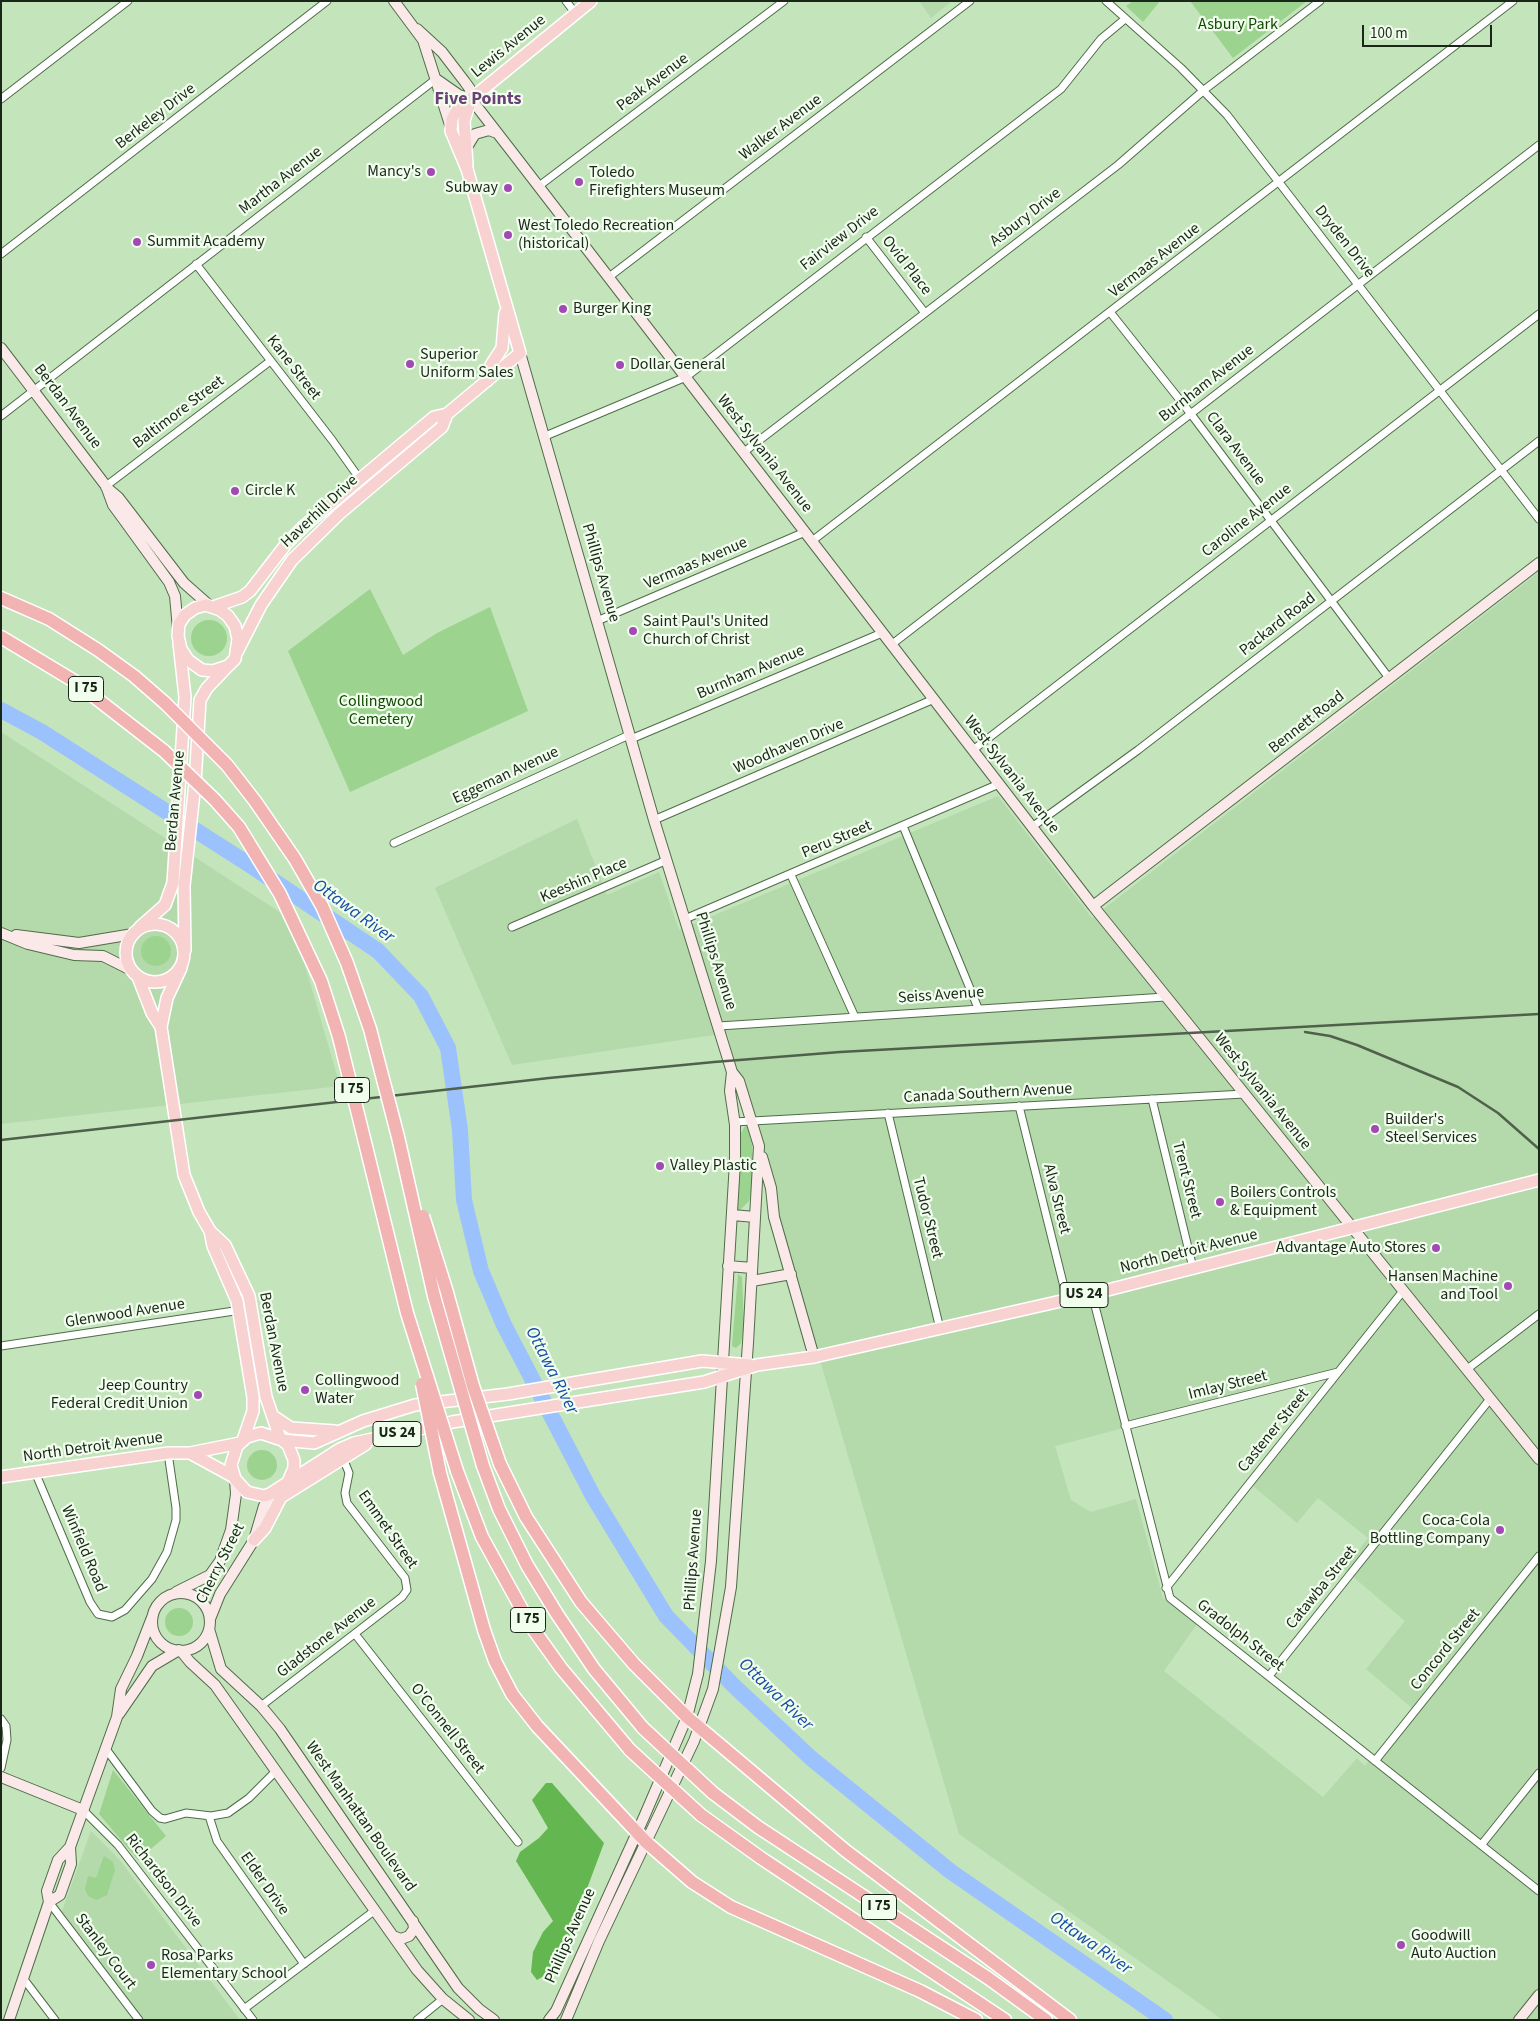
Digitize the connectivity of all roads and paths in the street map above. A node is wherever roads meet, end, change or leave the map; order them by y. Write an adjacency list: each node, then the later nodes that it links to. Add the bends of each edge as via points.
1 (128, 1): 17 (street)
2 (327, 1): 27 (street, Berkeley Drive)
3 (394, 1): 13 (main road, West Sylvania Avenue)
4 (566, 1): 11 (street)
5 (591, 1): 11 (main road, Lewis Avenue)
6 (784, 1): 25 (street, Peak Avenue)
7 (970, 1): 29 (street, Walker Avenue)
8 (1106, 1): 12 (street, Dryden Drive)
9 (1320, 1): 16 (street, Asbury Drive)
10 (1514, 1): 24 (street, Vermaas Avenue)
11 (576, 14): 18 (main road, Lewis Avenue)
12 (1125, 19): 16 (street, Dryden Drive); 26 (street, Fairview Drive, via 1101,39 1061,89)
13 (417, 29): 14 (main road, West Sylvania Avenue, via 442,52); 15 (main road, West Sylvania Avenue)
14 (459, 74): 15 (main road); 18 (main road, West Sylvania Avenue, via 470,89)
15 (436, 79): 18 (main road, West Sylvania Avenue, via 459,96); 19 (main road); 28 (street, Martha Avenue)
16 (1204, 90): 24 (street, Dryden Drive); 33 (street, Asbury Drive, via 1118,165)
17 (1, 99)
18 (471, 99): 19 (main road, via 455,110); 20 (main road, West Sylvania Avenue); 22 (main road, Phillips Avenue, via 464,121)
19 (452, 131): 23 (main road, Phillips Avenue)
20 (497, 133): 22 (main road, via 489,130 475,134); 25 (main road, West Sylvania Avenue)
21 (1539, 145): 30 (street, Burnham Avenue)
22 (467, 147): 23 (main road, Phillips Avenue)
23 (467, 169): 31 (main road, Phillips Avenue)
24 (1280, 181): 30 (street, Dryden Drive); 32 (street, Vermaas Avenue)
25 (539, 186): 29 (main road, West Sylvania Avenue)
26 (866, 237): 33 (street, Ovid Place); 38 (street, Fairview Drive)
27 (1, 254)
28 (196, 264): 37 (street, Kane Street); 40 (street, Martha Avenue)
29 (609, 277): 38 (main road, West Sylvania Avenue)
30 (1359, 284): 41 (street, Dryden Drive); 43 (street, Burnham Avenue)
31 (506, 301): 36 (main road, Phillips Avenue); 39 (main road, via 503,342)
32 (1110, 312): 43 (street, Clara Avenue); 55 (street, Vermaas Avenue)
33 (925, 313): 47 (street, Asbury Drive)
34 (1539, 314): 41 (street, Caroline Avenue)
35 (1, 348): 40 (main road, Berdan Avenue)
36 (520, 353): 39 (main road, Haverhill Drive); 45 (main road, Phillips Avenue)
37 (269, 362): 49 (street, Kane Street, via 332,440); 50 (street, Baltimore Street)
38 (686, 378): 45 (street, Fairview Drive); 47 (main road, West Sylvania Avenue)
39 (487, 380): 42 (main road, Haverhill Drive)
40 (34, 390): 44 (street, Martha Avenue); 50 (main road, Berdan Avenue)
41 (1441, 390): 48 (street, Dryden Drive); 53 (street, Caroline Avenue)
42 (446, 414): 49 (main road, Haverhill Drive, via 434,417); 51 (main road, Haverhill Drive, via 442,427)
43 (1191, 414): 53 (street, Clara Avenue); 65 (street, Burnham Avenue)
44 (1, 416)
45 (543, 437): 60 (main road, Phillips Avenue)
46 (1539, 441): 48 (street, Packard Road)
47 (744, 452): 54 (main road, West Sylvania Avenue)
48 (1502, 470): 52 (street, Dryden Drive); 58 (street, Packard Road)
49 (358, 480): 51 (street, Kane Street); 59 (main road, Haverhill Drive, via 287,544 250,591 242,597)
50 (106, 486): 59 (main road, Berdan Avenue, via 184,583); 61 (main road, Berdan Avenue, via 124,520 169,582 175,596)
51 (370, 486): 66 (main road, Haverhill Drive, via 292,560 261,605)
52 (1539, 519)
53 (1272, 520): 58 (street, Clara Avenue); 71 (street, Caroline Avenue)
54 (805, 532): 55 (main road, West Sylvania Avenue); 60 (street, Vermaas Avenue)
55 (812, 541): 62 (main road, West Sylvania Avenue)
56 (1539, 563): 68 (main road, Bennett Road)
57 (1, 598): 99 (highway, I 75, bridge, via 49,620 134,676 166,703 250,793 322,906 347,963 370,1029)
58 (1331, 601): 68 (street, Clara Avenue); 75 (street, Packard Road)
59 (211, 606): 61 (main road, via 200,606 190,611); 66 (main road, via 228,616 235,626)
60 (597, 622): 70 (main road, Phillips Avenue)
61 (178, 629): 64 (main road)
62 (882, 633): 65 (main road, West Sylvania Avenue); 70 (street, Burnham Avenue)
63 (1, 637): 116 (highway, I 75, bridge, via 74,681 164,751 239,827 280,894 321,981 339,1037)
64 (179, 642): 67 (main road, via 188,660 202,670 213,671); 82 (main road, Berdan Avenue, via 185,714 170,895 162,909)
65 (892, 645): 69 (main road, West Sylvania Avenue)
66 (237, 652): 67 (main road)
67 (228, 666): 84 (main road, Berdan Avenue, via 200,700 183,909)
68 (1389, 678): 79 (main road, Bennett Road)
69 (934, 699): 71 (main road, West Sylvania Avenue); 73 (street, Woodhaven Drive)
70 (630, 737): 73 (main road, Phillips Avenue); 76 (street, Eggeman Avenue)
71 (973, 750): 72 (main road, West Sylvania Avenue)
72 (998, 784): 74 (street, Peru Street); 75 (main road, West Sylvania Avenue)
73 (654, 820): 77 (main road, Phillips Avenue)
74 (903, 826): 78 (street, Peru Street); 88 (street)
75 (1032, 827): 79 (main road, West Sylvania Avenue)
76 (394, 843)
77 (667, 860): 80 (main road, Phillips Avenue); 81 (street, Keeshin Place)
78 (791, 875): 80 (street, Peru Street); 89 (street)
79 (1093, 906): 87 (main road, West Sylvania Avenue)
80 (684, 919): 90 (main road, Phillips Avenue)
81 (512, 927)
82 (137, 930): 83 (main road, via 79,942); 84 (main road, via 159,924 168,926 182,940); 86 (main road, via 126,951)
83 (4, 933): 86 (main road, via 28,944 74,955 104,956)
84 (185, 950): 85 (main road)
85 (181, 968): 86 (main road, via 166,981 147,981); 91 (main road, Berdan Avenue, via 167,998)
86 (135, 973): 91 (main road, Berdan Avenue)
87 (1165, 997): 88 (street, Seiss Avenue); 93 (main road, West Sylvania Avenue)
88 (978, 1008): 89 (street, Seiss Avenue)
89 (854, 1015): 90 (street, Seiss Avenue)
90 (719, 1026): 92 (main road, Phillips Avenue)
91 (161, 1027): 105 (main road, Berdan Avenue, via 184,1175)
92 (732, 1072): 97 (main road, Phillips Avenue, via 739,1082); 98 (main road, Phillips Avenue, via 730,1091)
93 (1244, 1094): 94 (street, Canada Southern Avenue); 104 (main road, West Sylvania Avenue)
94 (1152, 1099): 95 (street, Canada Southern Avenue); 108 (street, Trent Street)
95 (1019, 1106): 96 (street, Canada Southern Avenue); 113 (street, Alva Street)
96 (888, 1113): 97 (street, Canada Southern Avenue); 118 (street, Tudor Street)
97 (752, 1120): 98 (street, Canada Southern Avenue); 100 (main road, Phillips Avenue)
98 (734, 1122): 102 (main road, Phillips Avenue)
99 (398, 1137): 154 (highway, bridge, via 473,1386 500,1464 526,1517 582,1602 634,1664); 190 (highway, I 75, bridge, via 434,1296 483,1466 499,1509 527,1565 594,1669 643,1728 713,1793)
100 (759, 1146): 103 (main road, Phillips Avenue); 109 (main road, Phillips Avenue, via 771,1188 774,1217)
101 (1539, 1180): 104 (main road, North Detroit Avenue / US 24)
102 (732, 1215): 103 (main road); 106 (main road, Phillips Avenue)
103 (755, 1217): 107 (main road, Phillips Avenue)
104 (1352, 1227): 108 (main road, North Detroit Avenue / US 24); 111 (main road, West Sylvania Avenue)
105 (210, 1231): 114 (main road, Berdan Avenue, via 225,1245 234,1260); 115 (main road, Berdan Avenue)
106 (728, 1266): 107 (main road); 121 (main road, Phillips Avenue)
107 (752, 1268): 110 (main road, Phillips Avenue)
108 (1193, 1268): 112 (main road, North Detroit Avenue / US 24)
109 (791, 1274): 110 (main road); 120 (main road, Phillips Avenue)
110 (752, 1281): 122 (main road, Phillips Avenue)
111 (1403, 1291): 123 (main road, West Sylvania Avenue); 124 (street, Castener Street)
112 (1092, 1294): 113 (main road, North Detroit Avenue / US 24); 128 (street, Gradolph Street)
113 (1067, 1299): 118 (main road, North Detroit Avenue / US 24)
114 (252, 1308): 115 (street, Glenwood Avenue); 127 (main road, Berdan Avenue)
115 (239, 1310): 119 (street, Glenwood Avenue); 132 (main road, Berdan Avenue, via 254,1404)
116 (407, 1312): 165 (highway, bridge, via 440,1472 495,1660 512,1694 537,1726); 189 (highway, I 75, bridge, via 457,1471 482,1538 531,1626 561,1668 630,1750 701,1814 761,1858)
117 (1539, 1314): 123 (street)
118 (940, 1329): 120 (main road, North Detroit Avenue / US 24)
119 (1, 1346)
120 (814, 1357): 122 (main road, North Detroit Avenue / US 24)
121 (723, 1362): 122 (main road, North Detroit Avenue / US 24); 125 (main road, Phillips Avenue); 129 (main road, North Detroit Avenue / US 24, via 702,1361 508,1394 415,1405)
122 (745, 1367): 125 (main road, North Detroit Avenue / US 24); 156 (main road, Phillips Avenue, via 731,1587 709,1703)
123 (1466, 1370): 126 (main road, West Sylvania Avenue)
124 (1338, 1372): 128 (street, Imlay Street); 144 (street, Castener Street)
125 (722, 1377): 131 (main road, North Detroit Avenue / US 24, via 444,1424); 154 (main road, Phillips Avenue, via 706,1621)
126 (1490, 1399): 134 (main road, West Sylvania Avenue); 151 (street, Catawba Street)
127 (272, 1416): 129 (main road, via 291,1428); 130 (main road, Berdan Avenue)
128 (1125, 1426): 144 (street, Gradolph Street)
129 (337, 1431): 130 (main road, North Detroit Avenue / US 24, via 314,1443)
130 (281, 1439): 132 (main road, US 24, via 261,1433); 140 (main road, via 288,1445 294,1460)
131 (374, 1440): 136 (main road); 140 (main road, North Detroit Avenue / US 24, via 340,1449)
132 (241, 1441): 133 (main road, North Detroit Avenue / US 24); 139 (main road, via 232,1458)
133 (190, 1452): 135 (main road, North Detroit Avenue / US 24); 139 (main road, North Detroit Avenue / US 24)
134 (1537, 1452)
135 (168, 1453): 137 (main road, North Detroit Avenue / US 24); 137 (street, Winfield Road, via 176,1514 167,1552 152,1579 125,1610 112,1617 98,1614 90,1602)
136 (343, 1458): 142 (main road, via 281,1497 265,1528); 145 (street, Emmet Street, via 349,1473 347,1503 405,1578)
137 (35, 1472): 138 (main road, North Detroit Avenue / US 24)
138 (1, 1477)
139 (235, 1478): 141 (main road, US 24, via 247,1492 264,1496); 146 (main road, Cherry Street, via 236,1494 230,1530 220,1561 210,1575)
140 (288, 1482): 141 (main road, US 24)
141 (270, 1494): 142 (main road, Cherry Street)
142 (254, 1540): 148 (main road, Cherry Street, via 220,1594)
143 (1539, 1556): 158 (street, Concord Street)
144 (1166, 1588): 151 (street, Gradolph Street, via 1170,1598)
145 (407, 1590): 149 (street, Gladstone Avenue)
146 (172, 1594): 147 (main road, via 157,1606); 148 (main road, via 186,1593 200,1600 205,1605)
147 (153, 1615): 150 (main road, via 153,1629 160,1641); 153 (main road, via 121,1689)
148 (210, 1624): 150 (main road, via 199,1644); 152 (main road, West Manhattan Boulevard, via 221,1668)
149 (355, 1634): 152 (street, Gladstone Avenue); 166 (street, O'Connell Street)
150 (180, 1650): 153 (main road, via 152,1666); 160 (main road, via 215,1685)
151 (1269, 1676): 158 (street, Gradolph Street)
152 (261, 1706): 172 (main road, West Manhattan Boulevard, via 296,1750)
153 (117, 1717): 157 (main road)
154 (687, 1717): 156 (highway); 165 (main road, Phillips Avenue)
155 (1, 1719): 159 (street, via 6,1726 7,1740)
156 (698, 1728): 167 (main road, Phillips Avenue); 191 (highway, via 846,1851)
157 (106, 1748): 163 (main road); 164 (street, via 160,1818 186,1813)
158 (1375, 1761): 168 (street, Gradolph Street)
159 (1, 1768)
160 (275, 1772): 164 (street, via 235,1808 219,1816); 171 (main road)
161 (1539, 1773): 168 (street)
162 (1, 1777): 163 (main road)
163 (83, 1810): 170 (main road, via 70,1847 71,1864 60,1895); 178 (street, Richardson Drive, via 118,1845)
164 (209, 1816): 174 (street, Elder Drive, via 217,1841)
165 (636, 1832): 167 (highway); 186 (main road, Phillips Avenue, via 556,2011)
166 (518, 1842)
167 (646, 1842): 187 (main road, Phillips Avenue, via 599,1940); 188 (highway, via 692,1882 731,1907 920,1990)
168 (1482, 1844): 169 (street, Gradolph Street)
169 (1539, 1890)
170 (49, 1902): 175 (main road); 181 (street, Stanley Court)
171 (374, 1911): 173 (main road); 174 (street)
172 (413, 1920): 173 (main road, via 414,1929 409,1936 401,1939); 185 (main road, West Manhattan Boulevard, via 458,1988)
173 (393, 1936): 177 (main road)
174 (304, 1964): 178 (street)
175 (23, 1978): 179 (main road); 180 (street)
176 (1539, 1995): 192 (main road)
177 (443, 1999): 183 (street); 184 (main road)
178 (244, 2009): 182 (street, Richardson Drive)
179 (8, 2020)
180 (55, 2020)
181 (139, 2020)
182 (253, 2020)
183 (417, 2020)
184 (469, 2020)
185 (494, 2020)
186 (549, 2020)
187 (566, 2020)
188 (976, 2020)
189 (1005, 2020)
190 (1046, 2020)
191 (1070, 2020)
192 (1519, 2020)

